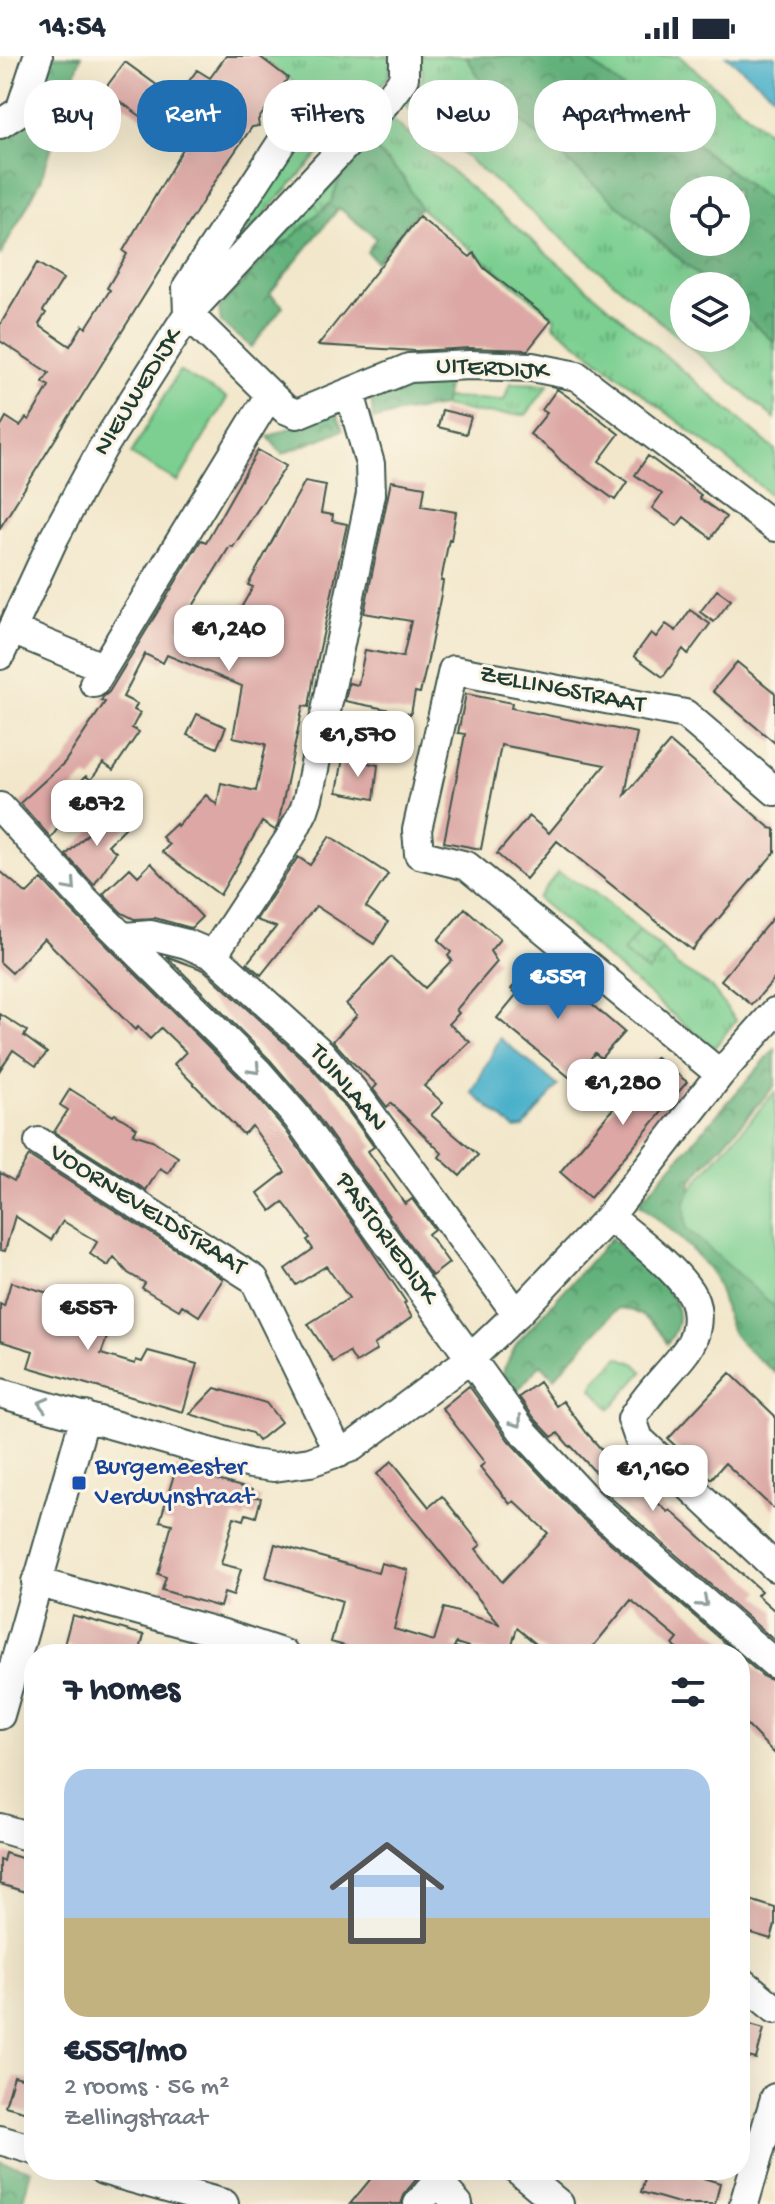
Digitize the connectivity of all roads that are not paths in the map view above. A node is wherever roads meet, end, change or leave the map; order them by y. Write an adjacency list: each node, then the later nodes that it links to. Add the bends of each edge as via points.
1 (38, 56): 3 (street, via 20,111)
2 (404, 56): 5 (street, via 404,78 386,102)
3 (0, 124)
4 (275, 152): 5 (street, NIEUWEDIJK, via 187,287)
5 (188, 314): 7 (street, UITERDIJK); 9 (street, NIEUWEDIJK, via 102,449)
6 (350, 393): 7 (street, UITERDIJK, via 297,414); 8 (street, UITERDIJK, via 409,368 532,367 577,376); 13 (street, via 370,464 371,494 308,798 291,836)
7 (270, 394): 9 (street, via 98,675)
8 (775, 527)
9 (6, 642)
10 (775, 791): 15 (street, ZELLINGSTRAAT, via 685,714 453,670 417,830 419,854 467,866)
11 (0, 807): 12 (street, PASTORIEDIJK, one-way to 12)
12 (124, 937): 13 (street, TUINLAAN, via 151,935); 19 (street, PASTORIEDIJK, one-way to 19, via 297,1117)
13 (213, 955): 18 (street, TUINLAAN, via 321,1053 356,1094)
14 (775, 1012): 15 (street)
15 (720, 1074): 17 (street)
16 (39, 1142): 22 (street, VOORNEVELDSTRAAT, via 254,1279)
17 (609, 1217): 18 (street); 23 (street, via 684,1283 695,1301 696,1332 688,1349 632,1419 639,1439)
18 (517, 1314): 19 (street)
19 (471, 1358): 22 (street); 26 (street, PASTORIEDIJK, one-way to 26, via 522,1430 590,1503)
20 (0, 1393): 21 (street, one-way to 20)
21 (85, 1416): 22 (street, via 251,1464 274,1467); 24 (street)
22 (339, 1453)
23 (775, 1567)
24 (36, 1582): 25 (street); 27 (street)
25 (231, 1644)
26 (775, 1664)
27 (0, 1715)
28 (0, 1828): 29 (street)
29 (24, 1835)
30 (750, 1988): 31 (street)
31 (775, 2009)
32 (775, 2098): 43 (street)
33 (0, 2140): 34 (street)
34 (24, 2147)
35 (139, 2180): 39 (street)
36 (439, 2180): 40 (street)
37 (444, 2180): 41 (street)
38 (534, 2180): 42 (street)
39 (224, 2204)
40 (418, 2204)
41 (458, 2204)
42 (559, 2204)
43 (744, 2204)

